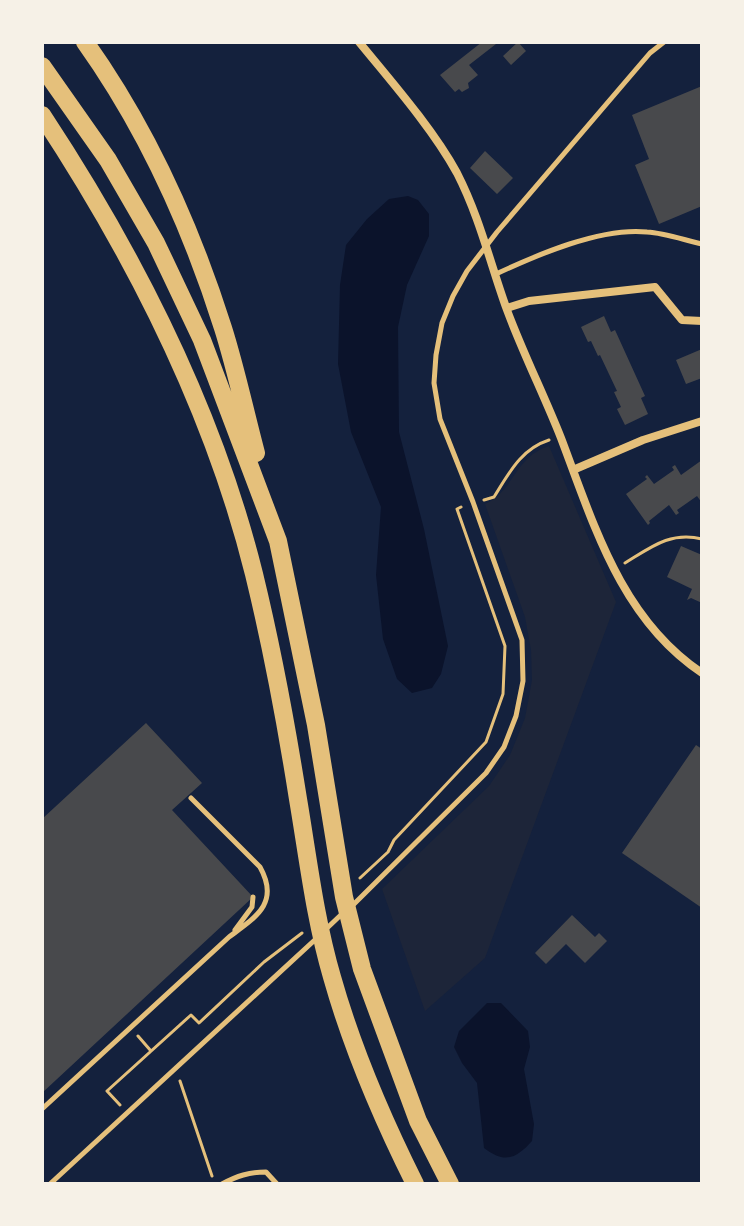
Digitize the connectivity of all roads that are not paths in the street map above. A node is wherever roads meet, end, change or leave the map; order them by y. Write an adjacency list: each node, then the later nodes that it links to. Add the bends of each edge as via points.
1 (85, 42): 13 (highway, via 167,180 223,329)
2 (359, 42): 7 (street, via 456,172)
3 (664, 42): 7 (lane)
4 (42, 66): 13 (highway, via 108,160 156,243 202,340)
5 (42, 115): 22 (highway, via 125,251 216,450 239,516 267,630 332,977 391,1136)
6 (702, 244): 8 (lane, via 624,232 530,258)
7 (488, 246): 8 (street); 19 (lane, via 467,271 442,323 434,383 440,419 522,640 523,681 504,747 486,773 391,870)
8 (496, 274): 9 (street)
9 (507, 308): 10 (street, via 655,287 682,320); 12 (street)
10 (702, 321)
11 (702, 421): 12 (street)
12 (573, 470): 14 (street, via 632,603)
13 (278, 541): 23 (highway, via 362,969 418,1121)
14 (702, 673)
15 (191, 798): 17 (lane, via 267,880 265,906)
16 (253, 897): 17 (lane, via 252,907)
17 (229, 937): 18 (lane)
18 (42, 1109)
19 (50, 1184)
20 (222, 1184): 21 (lane, via 240,1174 266,1172)
21 (277, 1184)
22 (415, 1184)
23 (450, 1184)

